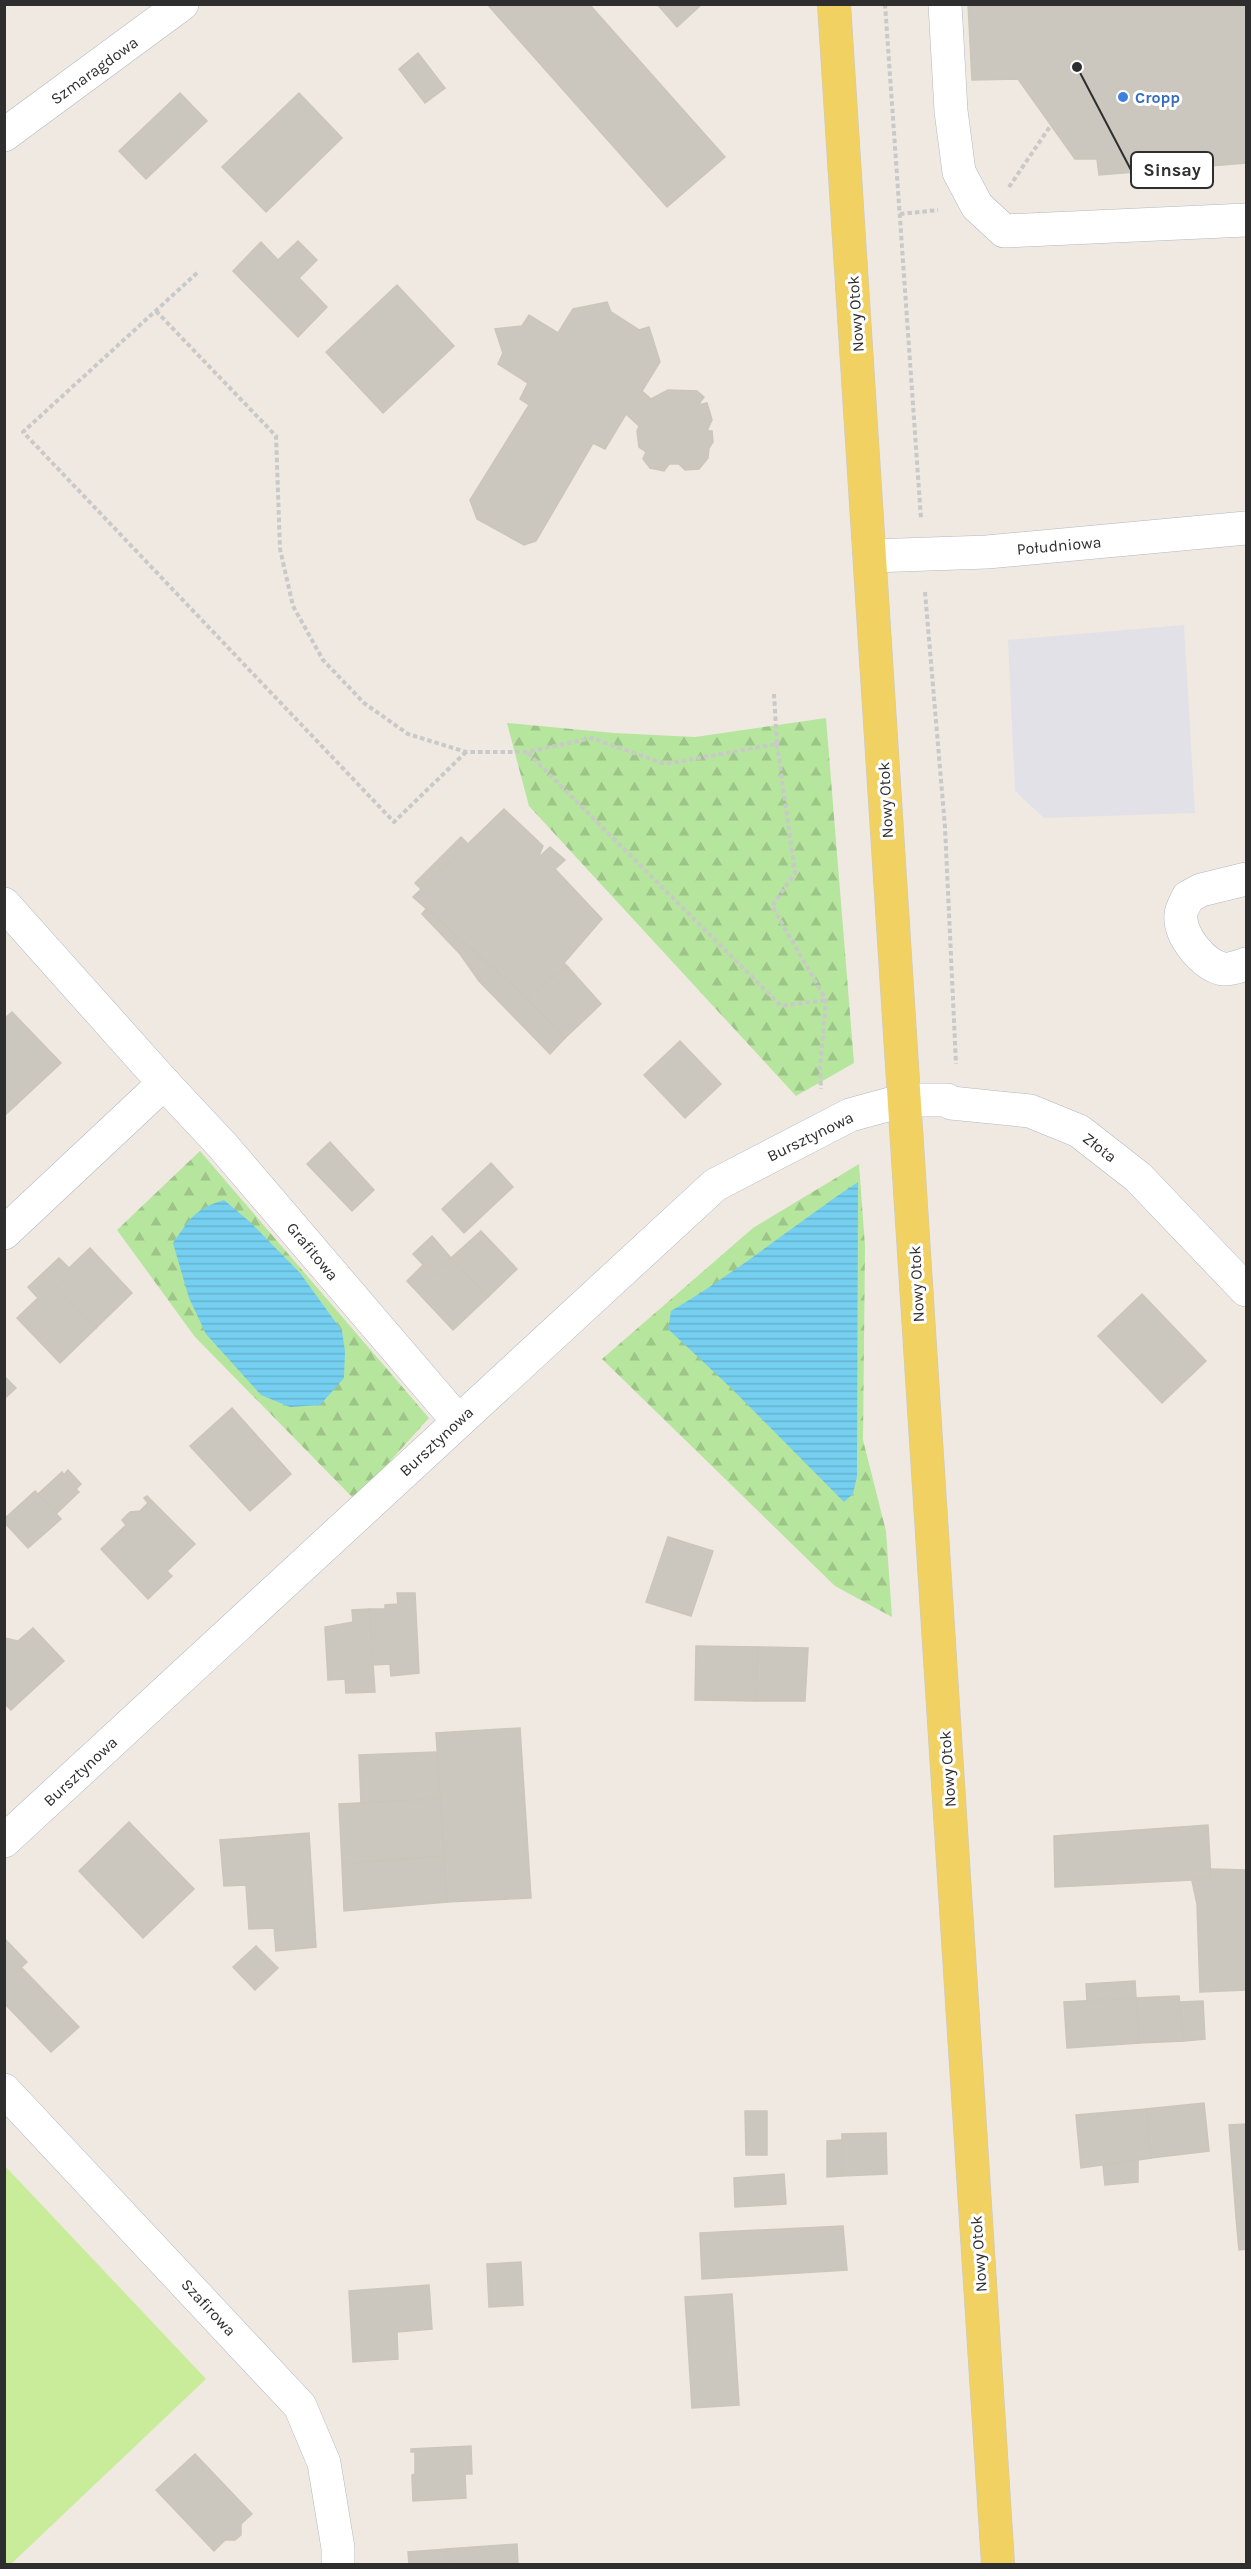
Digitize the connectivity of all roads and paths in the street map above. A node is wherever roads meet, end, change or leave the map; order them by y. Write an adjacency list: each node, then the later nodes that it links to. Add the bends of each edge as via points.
1 (182, 4): 6 (street, Szmaragdowa)
2 (834, 4): 13 (main road, Nowy Otok)
3 (885, 4): 11 (path)
4 (945, 4): 7 (street, via 959,172 977,206)
5 (1051, 125): 7 (path)
6 (4, 135)
7 (989, 218): 8 (street, via 1004,231)
8 (1246, 220)
9 (197, 273): 10 (path)
10 (156, 311): 17 (path, via 276,436 280,549 293,606 323,660 364,703 408,734); 17 (path, via 23,432 394,822)
11 (922, 525)
12 (1246, 528): 13 (street, Południowa, via 987,552)
13 (871, 556): 25 (main road, Nowy Otok)
14 (924, 591): 23 (path, via 945,827)
15 (774, 694): 16 (path)
16 (777, 744): 18 (path, via 665,764 592,738); 22 (path, via 795,873 772,906)
17 (466, 752): 18 (path)
18 (527, 752): 22 (path, via 781,1006)
19 (1246, 879): 21 (street, via 1188,897 1181,914 1184,933 1196,951 1224,969)
20 (4, 904): 24 (street, Grafitowa)
21 (1246, 964)
22 (826, 1000): 26 (path, via 820,1070)
23 (956, 1064)
24 (164, 1083): 27 (street); 29 (street, Grafitowa, via 222,1145)
25 (905, 1100): 26 (street, Bursztynowa, via 850,1115); 28 (street, Złota, via 947,1100 1030,1111 1079,1131 1138,1177); 33 (main road, Nowy Otok)
26 (825, 1128): 29 (street, Bursztynowa, via 715,1185)
27 (4, 1233)
28 (1246, 1290)
29 (458, 1422): 30 (street, Bursztynowa)
30 (4, 1840)
31 (4, 2090): 32 (street, Szafirowa, via 300,2406 324,2463)
32 (338, 2565)
33 (998, 2565)

